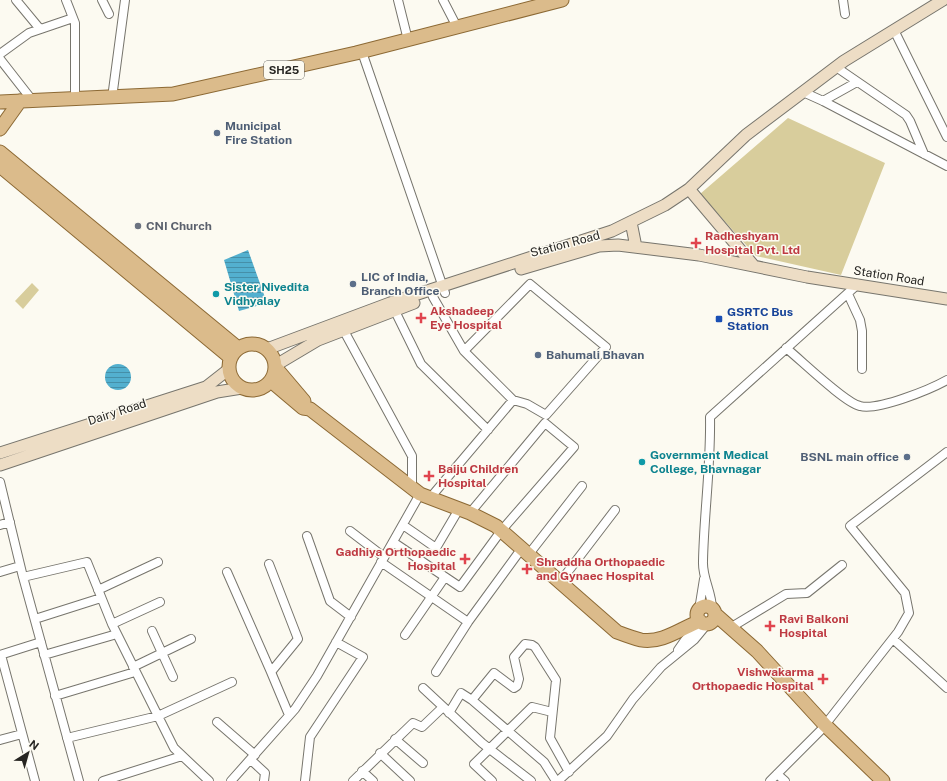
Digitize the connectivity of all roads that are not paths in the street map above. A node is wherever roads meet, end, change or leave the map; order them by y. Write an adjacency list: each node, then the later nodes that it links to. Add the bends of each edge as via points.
1 (16, 0): 14 (street)
2 (66, 0): 12 (street)
3 (102, 0): 10 (street)
4 (125, 0): 23 (street)
5 (398, 0): 16 (street)
6 (443, 0): 13 (street)
7 (562, 0): 13 (main road, SH25)
8 (843, 0): 11 (street)
9 (942, 0): 15 (main road)
10 (109, 14)
11 (845, 14)
12 (73, 18): 14 (street); 24 (street)
13 (457, 27): 16 (main road, SH25)
14 (40, 29): 18 (street, via 29,33)
15 (894, 30): 20 (main road); 29 (street)
16 (408, 40): 17 (main road, SH25)
17 (362, 52): 23 (main road, SH25, via 173,94); 39 (street)
18 (0, 54)
19 (0, 59): 25 (street)
20 (836, 67): 21 (street); 22 (main road)
21 (857, 82): 26 (street); 31 (street, via 909,118)
22 (803, 92): 26 (street); 34 (main road, via 746,135)
23 (112, 98): 24 (main road, SH25)
24 (75, 99): 25 (main road, SH25)
25 (26, 101): 27 (main road, SH25); 28 (main road)
26 (823, 101): 31 (street)
27 (0, 102)
28 (0, 130)
29 (947, 137)
30 (0, 152): 48 (main road)
31 (924, 154): 33 (street)
32 (0, 166): 48 (main road)
33 (947, 166)
34 (689, 189): 35 (main road, via 665,205); 37 (main road)
35 (631, 222): 36 (main road); 39 (main road)
36 (636, 247): 37 (main road, Station Road, via 699,255); 39 (main road, Station Road, via 599,246)
37 (754, 266): 38 (main road, Station Road)
38 (858, 284): 40 (street); 42 (main road, Station Road)
39 (444, 290): 41 (main road, Station Road); 46 (main road, via 383,306)
40 (848, 294): 45 (street); 50 (street, via 860,320)
41 (433, 298): 43 (main road, Station Road); 47 (street)
42 (947, 300)
43 (395, 311): 44 (main road, Station Road); 56 (street, via 421,364)
44 (343, 329): 49 (main road, Station Road, via 312,344); 62 (street, via 412,456)
45 (786, 348): 51 (street, via 835,390 859,406 873,407); 82 (street, via 710,417 711,455 703,562)
46 (268, 349): 48 (main road, via 253,343); 49 (main road)
47 (464, 351): 54 (street); 54 (street, via 530,284 606,347 546,415 527,404)
48 (233, 358): 53 (main road, via 236,383); 58 (main road, Dairy Road, via 206,387)
49 (276, 367): 52 (main road); 55 (main road)
50 (862, 369)
51 (947, 380)
52 (271, 381): 53 (main road, via 258,389); 55 (main road, via 304,408)
53 (242, 388): 59 (main road, Dairy Road, via 217,392)
54 (513, 400): 56 (street)
55 (310, 409): 62 (main road)
56 (488, 430): 62 (street)
57 (947, 452): 97 (street, via 850,526 905,593 909,613)
58 (0, 454)
59 (0, 465)
60 (0, 482): 65 (street)
61 (582, 486): 72 (street)
62 (421, 494): 64 (main road); 67 (street)
63 (615, 510): 83 (street)
64 (465, 511): 67 (street, via 436,548); 68 (main road); 68 (street, via 545,423 574,447)
65 (10, 522): 66 (street); 77 (street)
66 (0, 525)
67 (403, 525): 71 (street)
68 (501, 530): 72 (main road); 81 (street, via 460,587)
69 (350, 531): 73 (street)
70 (307, 536): 87 (street, via 330,601)
71 (393, 542): 73 (street); 81 (street)
72 (526, 551): 83 (main road); 90 (street)
73 (383, 560): 85 (street); 87 (street)
74 (158, 562): 84 (street)
75 (269, 564): 104 (street, via 298,639)
76 (842, 565): 92 (street, via 807,593 786,594)
77 (20, 566): 78 (street); 80 (street)
78 (0, 572)
79 (227, 572): 104 (street)
80 (23, 577): 84 (street, via 87,562); 89 (street)
81 (445, 577): 85 (street)
82 (704, 580): 88 (street); 88 (street, via 712,598)
83 (560, 582): 88 (main road, via 617,632 642,640 668,636)
84 (100, 594): 89 (street); 91 (street)
85 (430, 597): 90 (street); 95 (street)
86 (160, 602): 91 (street)
87 (351, 617): 99 (street)
88 (706, 617): 92 (main road); 117 (main road, via 724,629); 129 (street, via 694,640 661,667 633,699 607,736)
89 (35, 619): 98 (street)
90 (468, 622): 105 (street)
91 (112, 624): 94 (street)
92 (730, 628): 117 (main road, via 757,651)
93 (152, 631): 100 (street)
94 (117, 634): 102 (street); 103 (street)
95 (405, 634)
96 (191, 638): 100 (street)
97 (893, 639): 109 (street); 117 (street)
98 (41, 642): 101 (street); 102 (street)
99 (336, 642): 114 (street, via 317,676); 137 (street, via 363,657 310,737)
100 (162, 653): 103 (street); 106 (street)
101 (0, 655): 119 (street)
102 (44, 655): 110 (street)
103 (134, 669): 110 (street); 115 (street)
104 (271, 672): 114 (street)
105 (436, 672)
106 (173, 677)
107 (232, 682): 115 (street)
108 (423, 688): 112 (street)
109 (947, 688)
110 (55, 696): 120 (street)
111 (472, 700): 112 (street, via 461,693); 113 (street, via 494,673 514,688 517,686 519,679 514,657 525,644 532,644 556,680); 118 (street)
112 (446, 710): 121 (street, via 422,727 413,723); 123 (street)
113 (552, 712): 118 (street, via 532,707); 129 (street, via 550,738)
114 (289, 715): 126 (street)
115 (158, 716): 120 (street); 125 (street, via 174,748)
116 (217, 722): 126 (street)
117 (824, 728): 130 (street); 146 (main road); 147 (main road)
118 (507, 731): 123 (street); 143 (street, via 544,762)
119 (22, 734): 122 (street); 131 (street)
120 (67, 738): 132 (street)
121 (394, 739): 124 (street); 127 (street)
122 (0, 740)
123 (489, 749): 141 (street, via 474,764); 142 (street)
124 (380, 753): 128 (street); 140 (street)
125 (182, 756): 133 (street); 134 (street)
126 (253, 758): 135 (street); 136 (street, via 265,772)
127 (423, 763)
128 (362, 771): 138 (street); 139 (street)
129 (569, 772): 143 (street)
130 (777, 774): 144 (street); 145 (street)
131 (35, 781)
132 (79, 781)
133 (104, 781)
134 (209, 781)
135 (231, 781)
136 (264, 781)
137 (305, 781)
138 (353, 781)
139 (373, 781)
140 (410, 781)
141 (492, 781)
142 (531, 781)
143 (557, 781)
144 (770, 781)
145 (784, 781)
146 (871, 781)
147 (883, 781)

